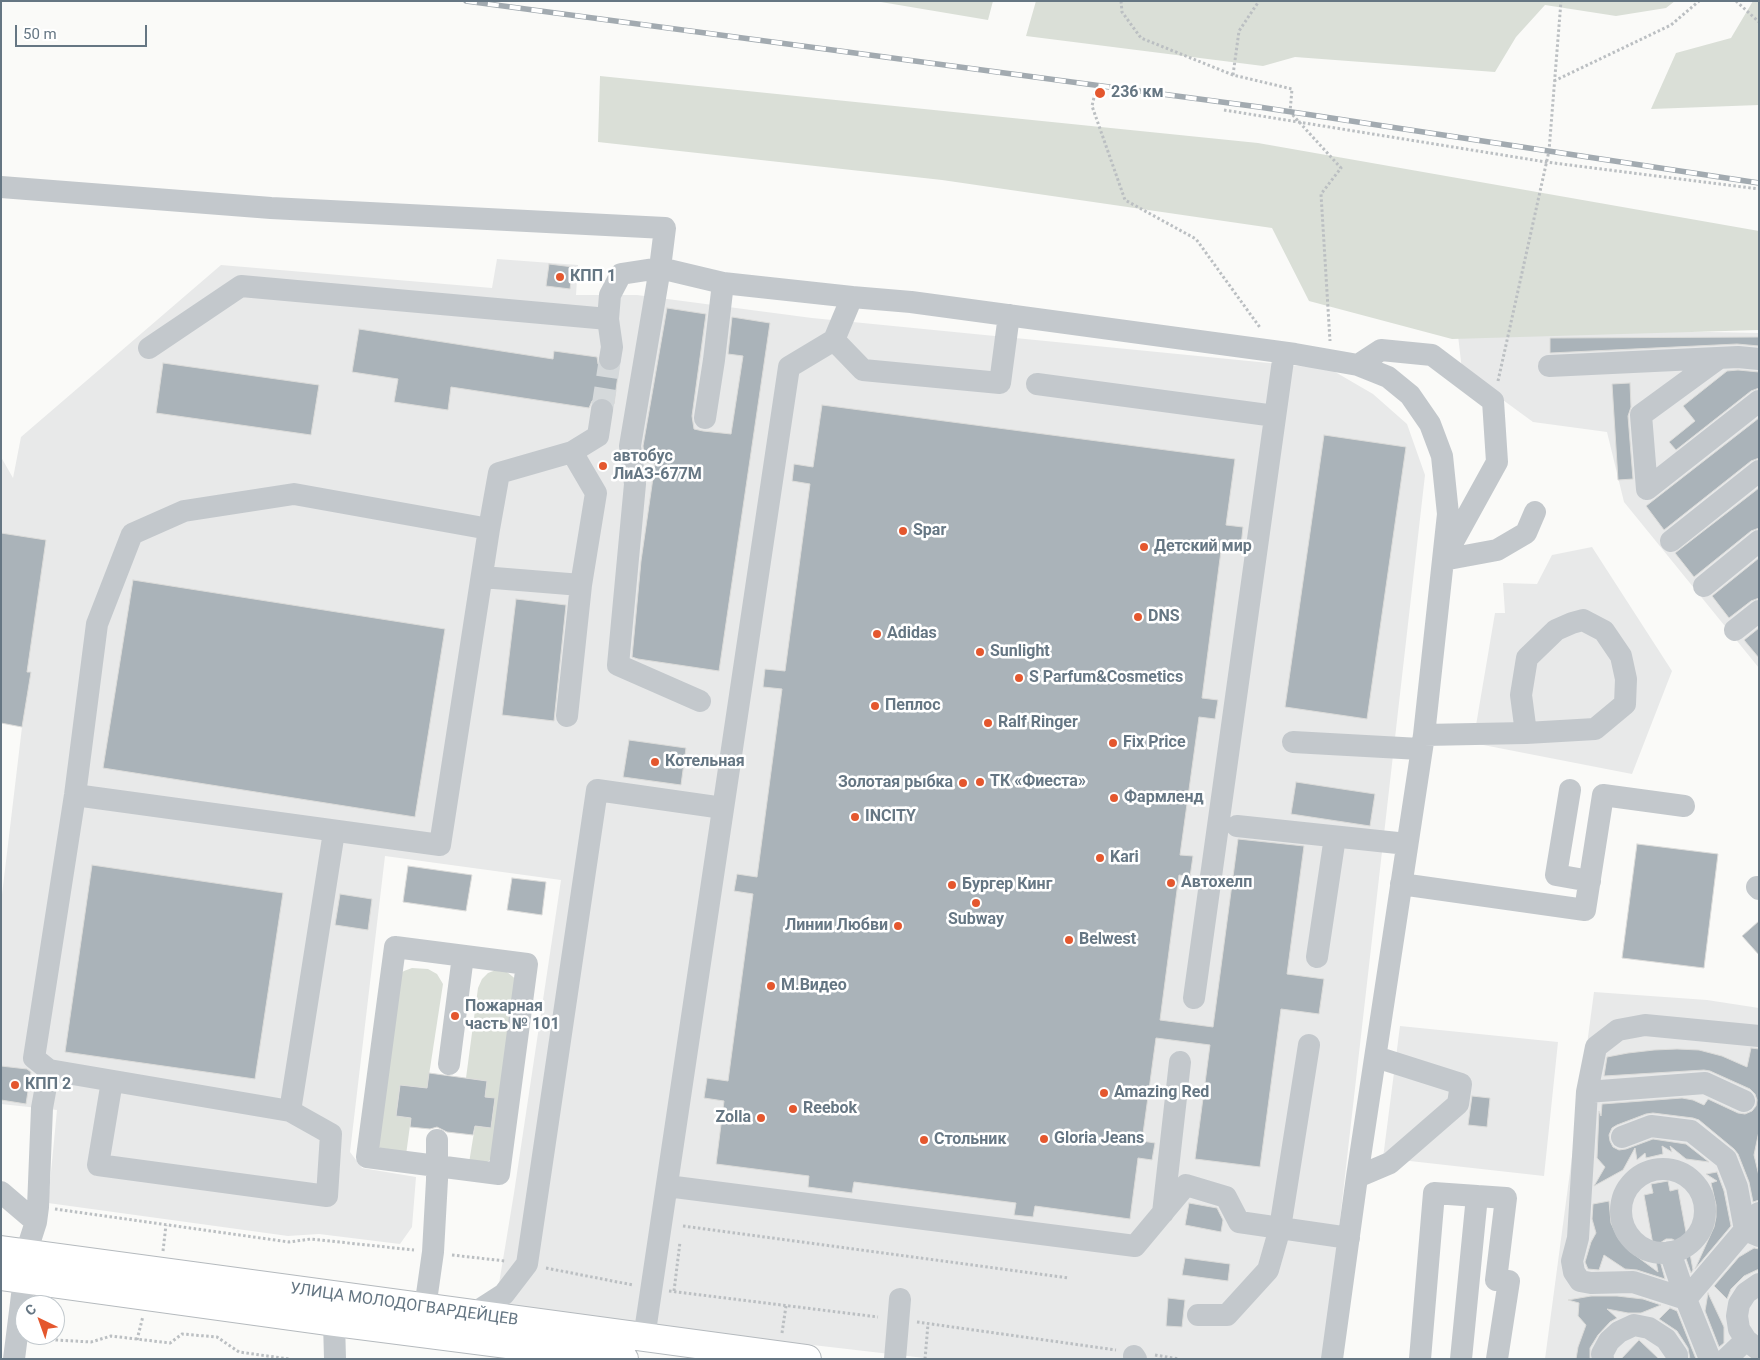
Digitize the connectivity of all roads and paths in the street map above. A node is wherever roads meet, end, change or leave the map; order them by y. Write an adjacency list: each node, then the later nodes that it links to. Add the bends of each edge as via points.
1 (1121, 1): 7 (path, via 1122,12 1141,38)
2 (1259, 1): 7 (path, via 1239,31)
3 (1561, 1): 8 (path)
4 (1699, 1): 8 (path, via 1671,25)
5 (1736, 1): 6 (path)
6 (1759, 22)
7 (1232, 75): 11 (path, via 1292,89 1290,112)
8 (1553, 82): 12 (path)
9 (1095, 93): 22 (path, via 1092,106 1125,200 1196,239)
10 (1224, 110): 11 (path)
11 (1300, 123): 12 (path); 26 (path, via 1341,168 1321,194)
12 (1546, 162): 14 (path); 30 (path)
13 (1, 187): 15 (lane, via 271,208 665,228)
14 (1759, 189)
15 (660, 268): 16 (lane); 19 (lane, via 621,274 610,295); 47 (lane, via 630,446 635,484 618,665)
16 (723, 284): 17 (lane); 34 (lane)
17 (852, 297): 18 (lane); 20 (lane)
18 (1009, 315): 20 (lane, via 1000,383 863,370); 22 (lane)
19 (608, 319): 21 (lane, via 241,286); 24 (lane, via 612,347)
20 (834, 340): 55 (lane, via 789,367)
21 (149, 348)
22 (1276, 352): 26 (lane); 33 (lane)
23 (1719, 358): 25 (lane); 28 (lane); 31 (lane, via 1641,415 1647,489)
24 (610, 359)
25 (1759, 359)
26 (1331, 360): 27 (lane)
27 (1358, 365): 30 (lane, via 1381,350 1432,354); 41 (lane, via 1388,377 1410,395 1430,424 1442,456 1448,514)
28 (1549, 366)
29 (1037, 384): 33 (lane)
30 (1493, 401): 41 (lane, via 1496,462)
31 (1759, 401)
32 (602, 410): 35 (lane, via 598,436)
33 (1275, 416): 64 (lane)
34 (705, 418)
35 (572, 452): 38 (lane, via 498,473); 43 (lane, via 596,493)
36 (1759, 471): 39 (lane)
37 (1536, 512): 41 (lane, via 1526,532 1497,550)
38 (489, 529): 42 (lane); 53 (lane, via 294,494 184,511 132,534 97,624)
39 (1671, 541)
40 (1759, 541): 44 (lane)
41 (1443, 560): 51 (lane)
42 (482, 577): 43 (lane); 57 (lane, via 440,845)
43 (580, 585): 48 (lane)
44 (1704, 586)
45 (1759, 611): 46 (lane)
46 (1735, 630)
47 (700, 701)
48 (567, 716)
49 (1526, 732): 49 (lane, via 1595,729 1625,704 1626,679 1621,656 1604,631 1583,620 1556,630 1527,658 1521,695); 51 (lane)
50 (1294, 742): 51 (lane)
51 (1422, 742): 59 (lane)
52 (1570, 790): 60 (lane, via 1556,875)
53 (75, 795): 57 (lane); 70 (lane, via 34,1058)
54 (1684, 806): 60 (lane, via 1604,795)
55 (723, 808): 79 (lane); 89 (lane, via 597,790)
56 (1237, 826): 58 (lane)
57 (334, 832): 74 (lane)
58 (1335, 837): 59 (lane); 63 (lane)
59 (1407, 844): 61 (lane)
60 (1590, 881): 61 (lane, via 1585,910)
61 (1401, 884): 67 (lane)
62 (463, 956): 69 (lane); 77 (lane, via 526,964 499,1174); 77 (lane, via 394,947 367,1157)
63 (1317, 957)
64 (1194, 998)
65 (1759, 1036): 72 (lane, via 1645,1024 1618,1030 1596,1047)
66 (1309, 1046): 85 (lane)
67 (1376, 1057): 78 (lane); 78 (lane, via 1461,1084 1458,1104 1390,1162)
68 (1180, 1062): 82 (lane)
69 (449, 1064)
70 (49, 1070): 71 (lane); 83 (lane, via 42,1108)
71 (112, 1081): 74 (lane); 74 (lane, via 98,1165 326,1196 331,1134)
72 (1587, 1092): 73 (lane, via 1705,1083); 95 (lane, via 1578,1238 1572,1261 1574,1272 1580,1281 1633,1282)
73 (1744, 1101)
74 (290, 1111)
75 (1622, 1137): 84 (lane, via 1651,1126 1691,1131 1726,1159)
76 (436, 1140): 77 (lane)
77 (437, 1166): 87 (lane)
78 (1357, 1177): 86 (lane)
79 (666, 1186): 82 (lane, via 1135,1246); 93 (lane)
80 (1, 1192): 83 (lane)
81 (1477, 1196): 115 (lane, via 1434,1193); 116 (lane); 117 (lane, via 1506,1198)
82 (1163, 1213): 85 (lane, via 1186,1185 1226,1198 1239,1222)
83 (37, 1214): 87 (path, via 289,1242 311,1239); 90 (lane)
84 (1754, 1226): 95 (lane)
85 (1280, 1228): 86 (lane); 100 (lane, via 1268,1270 1228,1315)
86 (1349, 1238): 114 (lane)
87 (433, 1252): 89 (path); 96 (lane)
88 (1670, 1252): 95 (lane)
89 (527, 1264): 93 (path); 99 (lane, via 504,1294)
90 (13, 1265): 97 (main road, УЛИЦА МОЛОДОГВАРДЕЙЦЕВ); 106 (lane)
91 (1069, 1278): 94 (path, via 683,1226)
92 (1759, 1284): 104 (lane, via 1746,1293 1739,1304 1737,1316 1739,1329)
93 (651, 1289): 94 (path); 102 (lane)
94 (674, 1291): 98 (path)
95 (1686, 1299): 120 (lane)
96 (425, 1308): 97 (main road, УЛИЦА МОЛОДОГВАРДЕЙЦЕВ); 99 (main road, УЛИЦА МОЛОДОГВАРДЕЙЦЕВ)
97 (336, 1309): 108 (lane); 109 (main road, УЛИЦА МОЛОДОГВАРДЕЙЦЕВ)
98 (899, 1310): 101 (path); 111 (lane)
99 (473, 1314): 102 (main road, УЛИЦА МОЛОДОГВАРДЕЙЦЕВ)
100 (1198, 1315)
101 (928, 1324): 105 (path); 112 (path)
102 (644, 1338): 110 (main road, УЛИЦА МОЛОДОГВАРДЕЙЦЕВ)
103 (65, 1341): 107 (path, via 91,1342 112,1336 170,1343 182,1334 216,1338 239,1352)
104 (1752, 1345): 121 (lane)
105 (1137, 1355): 113 (path)
106 (14, 1359)
107 (289, 1359)
108 (335, 1359)
109 (624, 1359)
110 (806, 1359)
111 (895, 1359)
112 (925, 1359)
113 (1179, 1359)
114 (1332, 1359)
115 (1420, 1359)
116 (1461, 1359)
117 (1497, 1359)
118 (1602, 1359): 119 (lane, via 1609,1341 1634,1325 1649,1328 1666,1339)
119 (1677, 1359)
120 (1710, 1359)
121 (1726, 1359)

